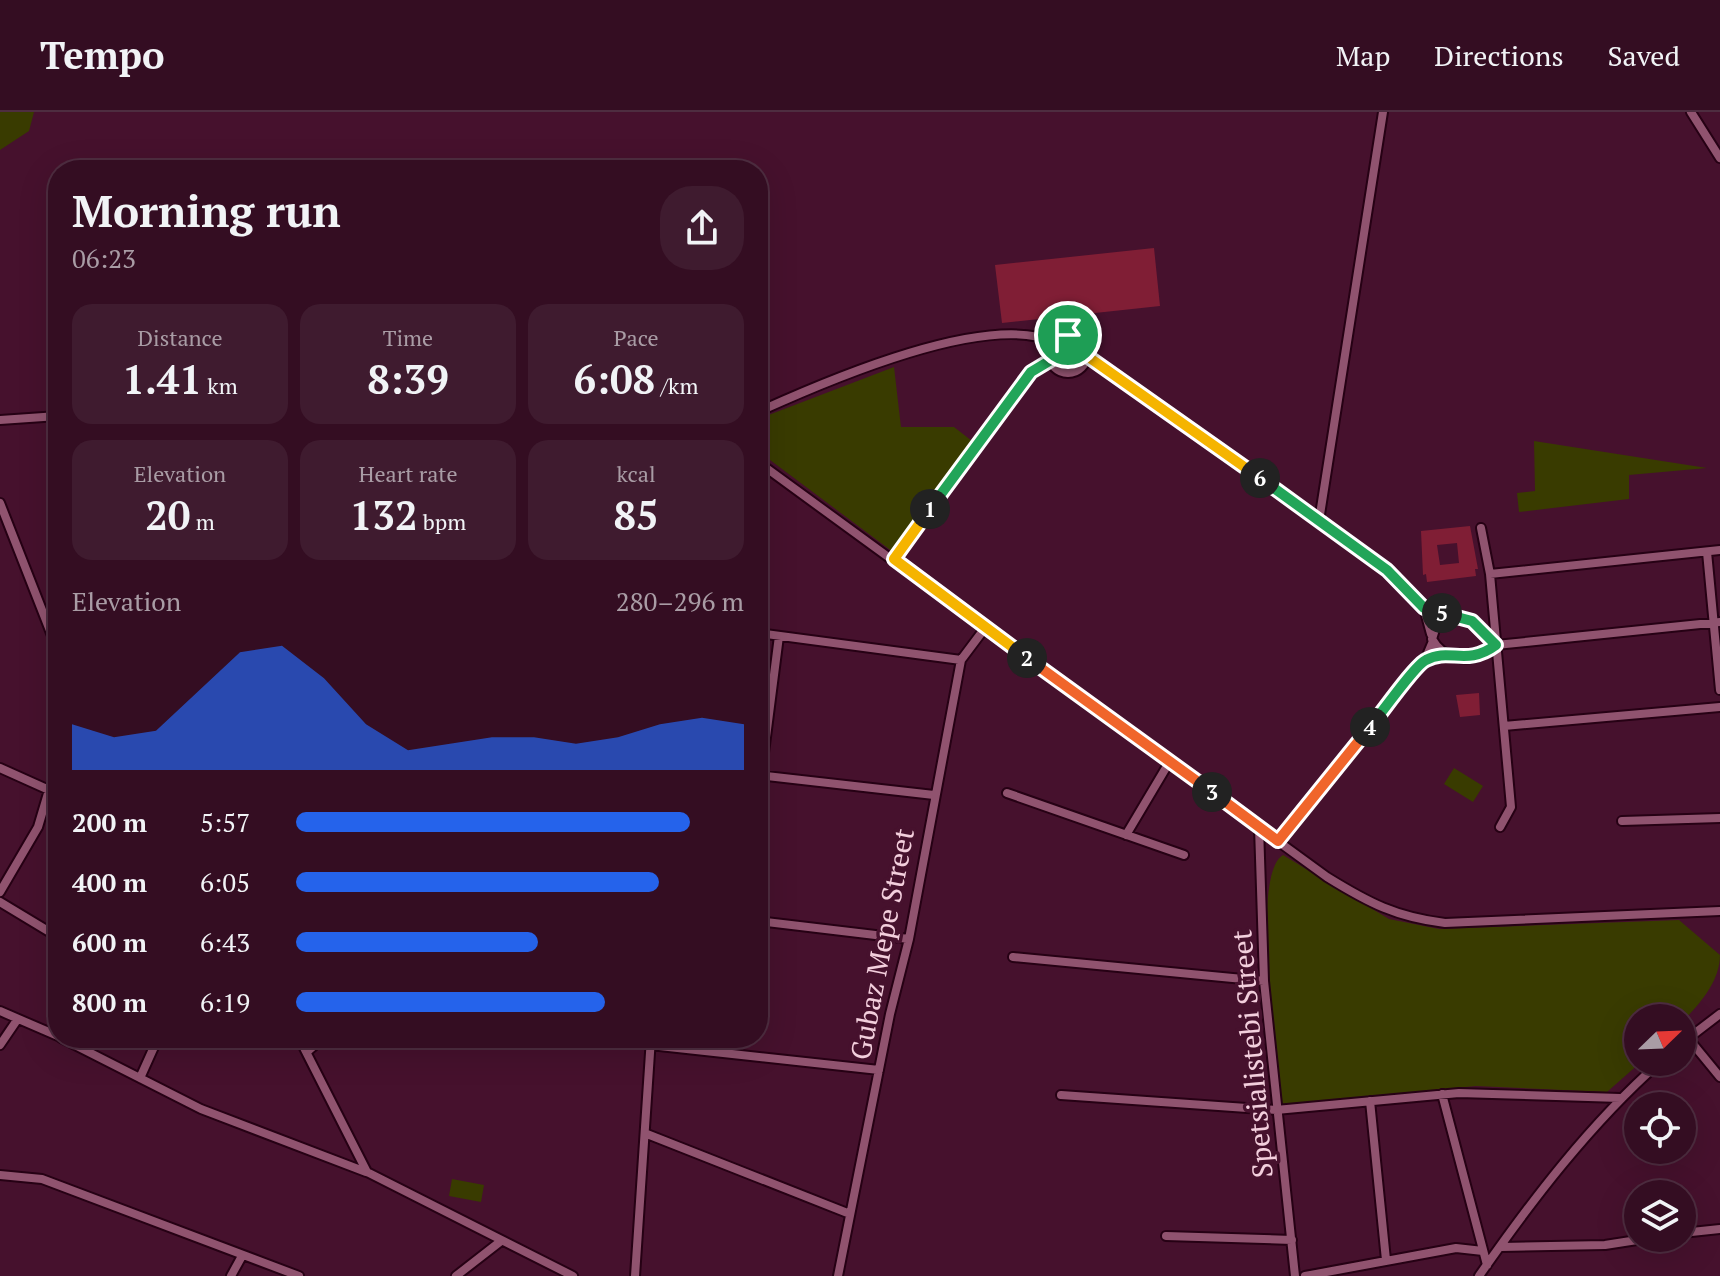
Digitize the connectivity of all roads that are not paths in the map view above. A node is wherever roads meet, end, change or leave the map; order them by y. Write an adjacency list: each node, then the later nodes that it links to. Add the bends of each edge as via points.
1 (1383, 112): 12 (street)
2 (1691, 112): 3 (street)
3 (1720, 158)
4 (1054, 342): 5 (street, via 1074,336 1084,344); 6 (street); 7 (street, via 1009,335 917,349)
5 (1087, 356): 6 (street, via 1082,367 1070,373 1058,370); 12 (street)
6 (1051, 360): 16 (street, via 1025,379)
7 (768, 407)
8 (48, 417): 9 (street)
9 (0, 420)
10 (768, 469): 16 (street)
11 (0, 503): 21 (street)
12 (1319, 521): 18 (street, via 1387,570)
13 (1481, 528): 17 (street)
14 (1720, 550): 15 (street)
15 (1707, 552): 17 (street); 20 (street)
16 (894, 559): 22 (street)
17 (1490, 574): 27 (street)
18 (1424, 608): 19 (street); 26 (street)
19 (1452, 616): 23 (street, via 1472,621); 26 (street, via 1436,626)
20 (1717, 623): 27 (street); 32 (street)
21 (48, 625)
22 (985, 628): 30 (street, Gubaz Mepe Street); 36 (street)
23 (1486, 633): 27 (street); 29 (street, via 1491,644)
24 (768, 634): 25 (street)
25 (779, 636): 30 (street); 34 (street)
26 (1432, 640): 28 (street); 31 (street)
27 (1496, 645): 29 (street); 35 (street)
28 (1447, 655): 29 (street); 31 (street)
29 (1483, 655)
30 (961, 660): 42 (street, Gubaz Mepe Street)
31 (1425, 660): 48 (street)
32 (1720, 690)
33 (1720, 707): 35 (street)
34 (768, 712)
35 (1504, 726): 46 (street, via 1511,807)
36 (1170, 761): 45 (street); 47 (street)
37 (0, 768): 39 (street)
38 (768, 776): 42 (street)
39 (48, 790)
40 (48, 793): 50 (street, via 38,827)
41 (1007, 793): 47 (street)
42 (934, 795): 55 (street, Gubaz Mepe Street)
43 (1720, 818): 44 (street)
44 (1622, 821)
45 (1259, 827): 48 (street); 57 (street, Spetsialistebi Street)
46 (1500, 827)
47 (1126, 835): 49 (street)
48 (1278, 841): 52 (street, via 1372,905 1408,919 1445,923)
49 (1184, 855)
50 (0, 892)
51 (0, 902): 54 (street)
52 (1720, 911)
53 (768, 922): 55 (street)
54 (48, 931)
55 (909, 939): 72 (street, Gubaz Mepe Street)
56 (1013, 957): 57 (street)
57 (1264, 981): 80 (street, Spetsialistebi Street)
58 (0, 1011): 60 (street)
59 (1720, 1014): 62 (street)
60 (17, 1020): 61 (street); 63 (street)
61 (48, 1032)
62 (1696, 1032)
63 (0, 1045)
64 (81, 1048): 75 (street)
65 (154, 1048): 75 (street)
66 (306, 1048): 70 (street)
67 (311, 1048): 70 (street)
68 (651, 1048): 81 (street)
69 (700, 1048): 72 (street)
70 (308, 1051): 82 (street)
71 (1696, 1052): 74 (street)
72 (879, 1070): 84 (street, Gubaz Mepe Street)
73 (1644, 1076): 78 (street)
74 (1720, 1077)
75 (140, 1078): 82 (street, via 201,1109)
76 (1442, 1094): 78 (street); 79 (street); 94 (street)
77 (1061, 1095): 80 (street)
78 (1620, 1098): 93 (street)
79 (1370, 1101): 80 (street); 96 (street)
80 (1276, 1110): 90 (street, Spetsialistebi Street)
81 (647, 1134): 84 (street); 102 (street)
82 (367, 1172): 91 (street)
83 (0, 1175): 95 (street, via 42,1179)
84 (850, 1214): 103 (street, Gubaz Mepe Street)
85 (1720, 1220): 86 (street)
86 (1709, 1229): 87 (street); 88 (street)
87 (1720, 1229)
88 (1696, 1231)
89 (1166, 1236): 90 (street)
90 (1292, 1240): 104 (street, Spetsialistebi Street)
91 (501, 1241): 100 (street); 101 (street)
92 (1624, 1242): 93 (street)
93 (1501, 1247): 97 (street)
94 (1483, 1251): 96 (street, via 1456,1248); 97 (street)
95 (242, 1256): 98 (street); 99 (street)
96 (1386, 1260): 105 (street)
97 (1487, 1265): 106 (street)
98 (231, 1276)
99 (299, 1276)
100 (456, 1276)
101 (573, 1276)
102 (635, 1276)
103 (838, 1276)
104 (1295, 1276)
105 (1305, 1276)
106 (1479, 1276)

